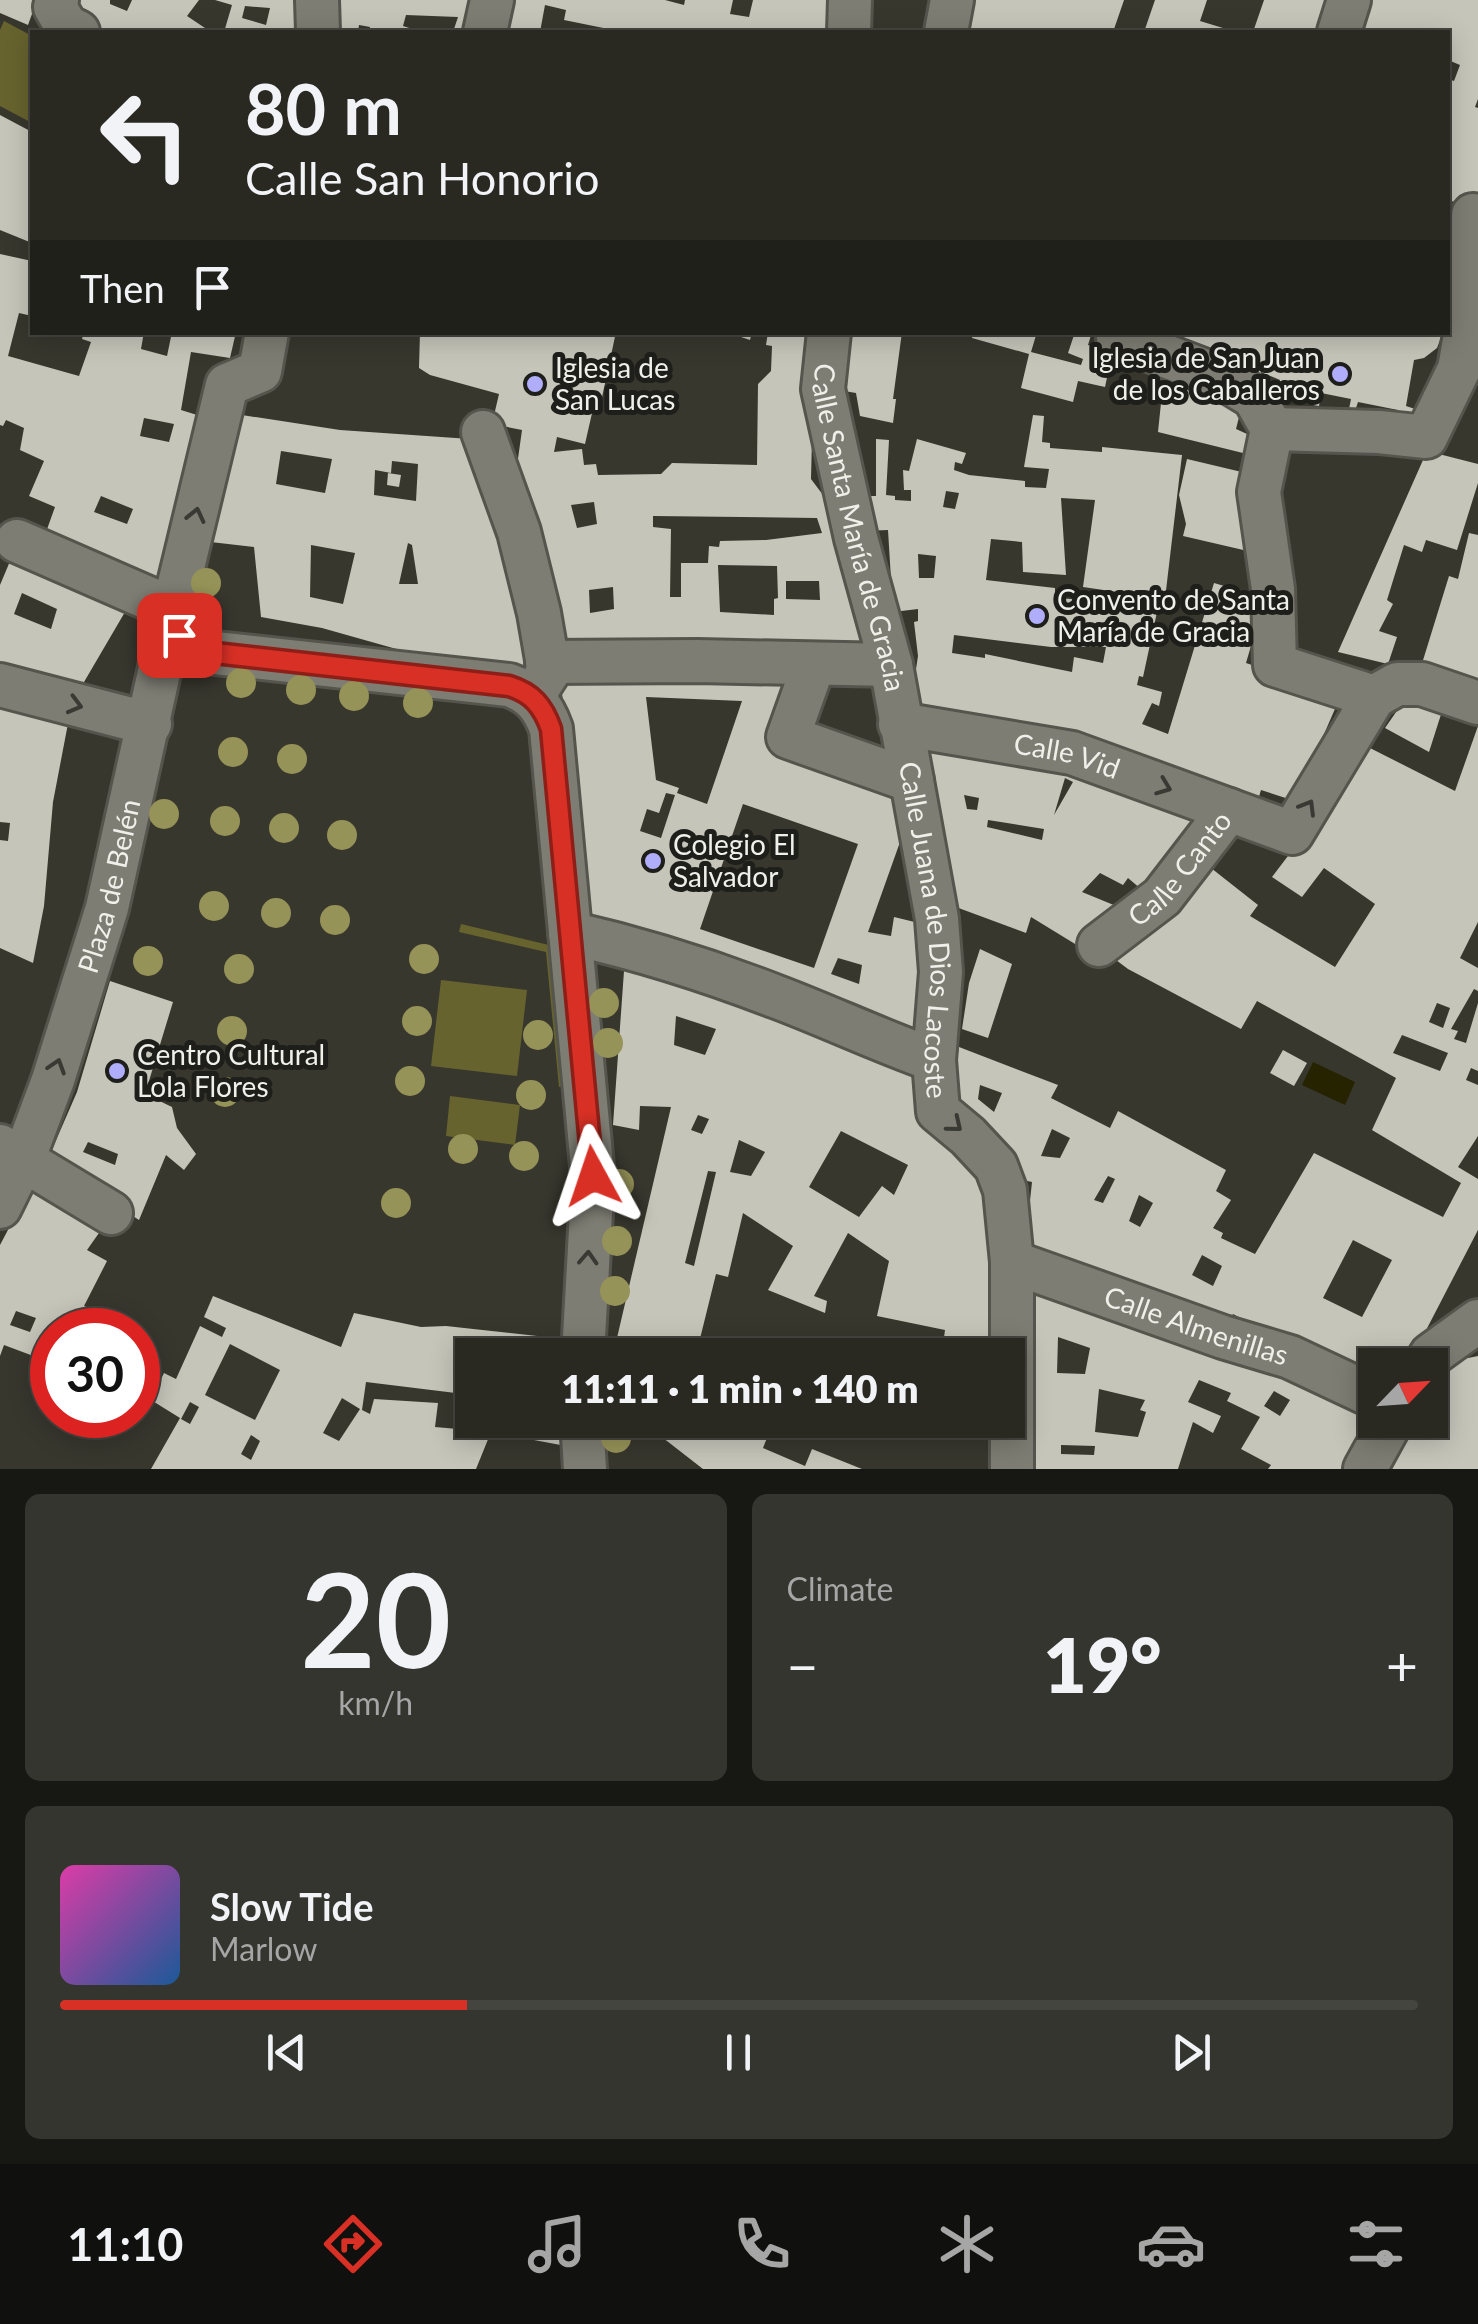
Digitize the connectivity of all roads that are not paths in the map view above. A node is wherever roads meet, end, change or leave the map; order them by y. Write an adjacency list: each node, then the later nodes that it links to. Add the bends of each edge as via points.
1 (57, 0): 7 (street, via 55,7)
2 (317, 0): 8 (street)
3 (492, 0): 9 (street)
4 (850, 0): 10 (street)
5 (952, 0): 11 (street)
6 (1349, 0): 12 (street)
7 (74, 30)
8 (318, 30)
9 (485, 30)
10 (848, 30)
11 (946, 30)
12 (1340, 30)
13 (1466, 215): 17 (street, via 1471,300 1459,368 1426,437)
14 (267, 335): 20 (street, Plaza de Belén, one-way to 14, via 227,384 260,371)
15 (830, 335): 22 (street, Calle Santa María de Gracia, via 823,389)
16 (1119, 335): 17 (street, via 1254,397)
17 (1272, 429): 25 (street, via 1258,492 1273,589 1275,665)
18 (482, 432): 23 (street, via 519,532)
19 (17, 542): 20 (street)
20 (173, 610): 23 (street, via 179,635 197,651 509,686); 27 (street, Plaza de Belén)
21 (814, 664): 22 (street); 23 (street, via 678,660); 29 (street, via 788,737)
22 (890, 665): 28 (street, Calle Santa María de Gracia)
23 (540, 680): 31 (street, via 551,729)
24 (0, 685): 27 (street, one-way to 27)
25 (1374, 696): 26 (street, via 1397,684 1422,684); 30 (street, Calle Canto, one-way to 25, via 1292,833)
26 (1478, 703)
27 (150, 724): 34 (street, Plaza de Belén, one-way to 27, via 107,908)
28 (900, 724): 29 (street, Calle Juana de Dios Lacoste); 30 (street, Calle Vid, one-way to 30, via 1072,752)
29 (912, 781): 33 (street, Calle Juana de Dios Lacoste, via 937,919 941,972)
30 (1230, 810): 32 (street, Calle Canto, via 1162,897)
31 (570, 933): 33 (street, via 758,990); 39 (street, one-way to 31, via 593,1176)
32 (1099, 944)
33 (934, 1060): 37 (street, Calle Juana de Dios Lacoste, one-way to 37, via 938,1111 996,1166)
34 (12, 1152): 35 (street, Plaza de Belén); 36 (street)
35 (0, 1206)
36 (110, 1213)
37 (1012, 1262): 41 (street, Calle Almenillas, via 1290,1357); 45 (street, Calle Juana de Dios Lacoste)
38 (1478, 1323): 40 (street)
39 (584, 1338)
40 (1441, 1348)
41 (1358, 1389)
42 (583, 1438): 44 (street)
43 (1382, 1438): 46 (street)
44 (585, 1469)
45 (1012, 1469)
46 (1365, 1469)

